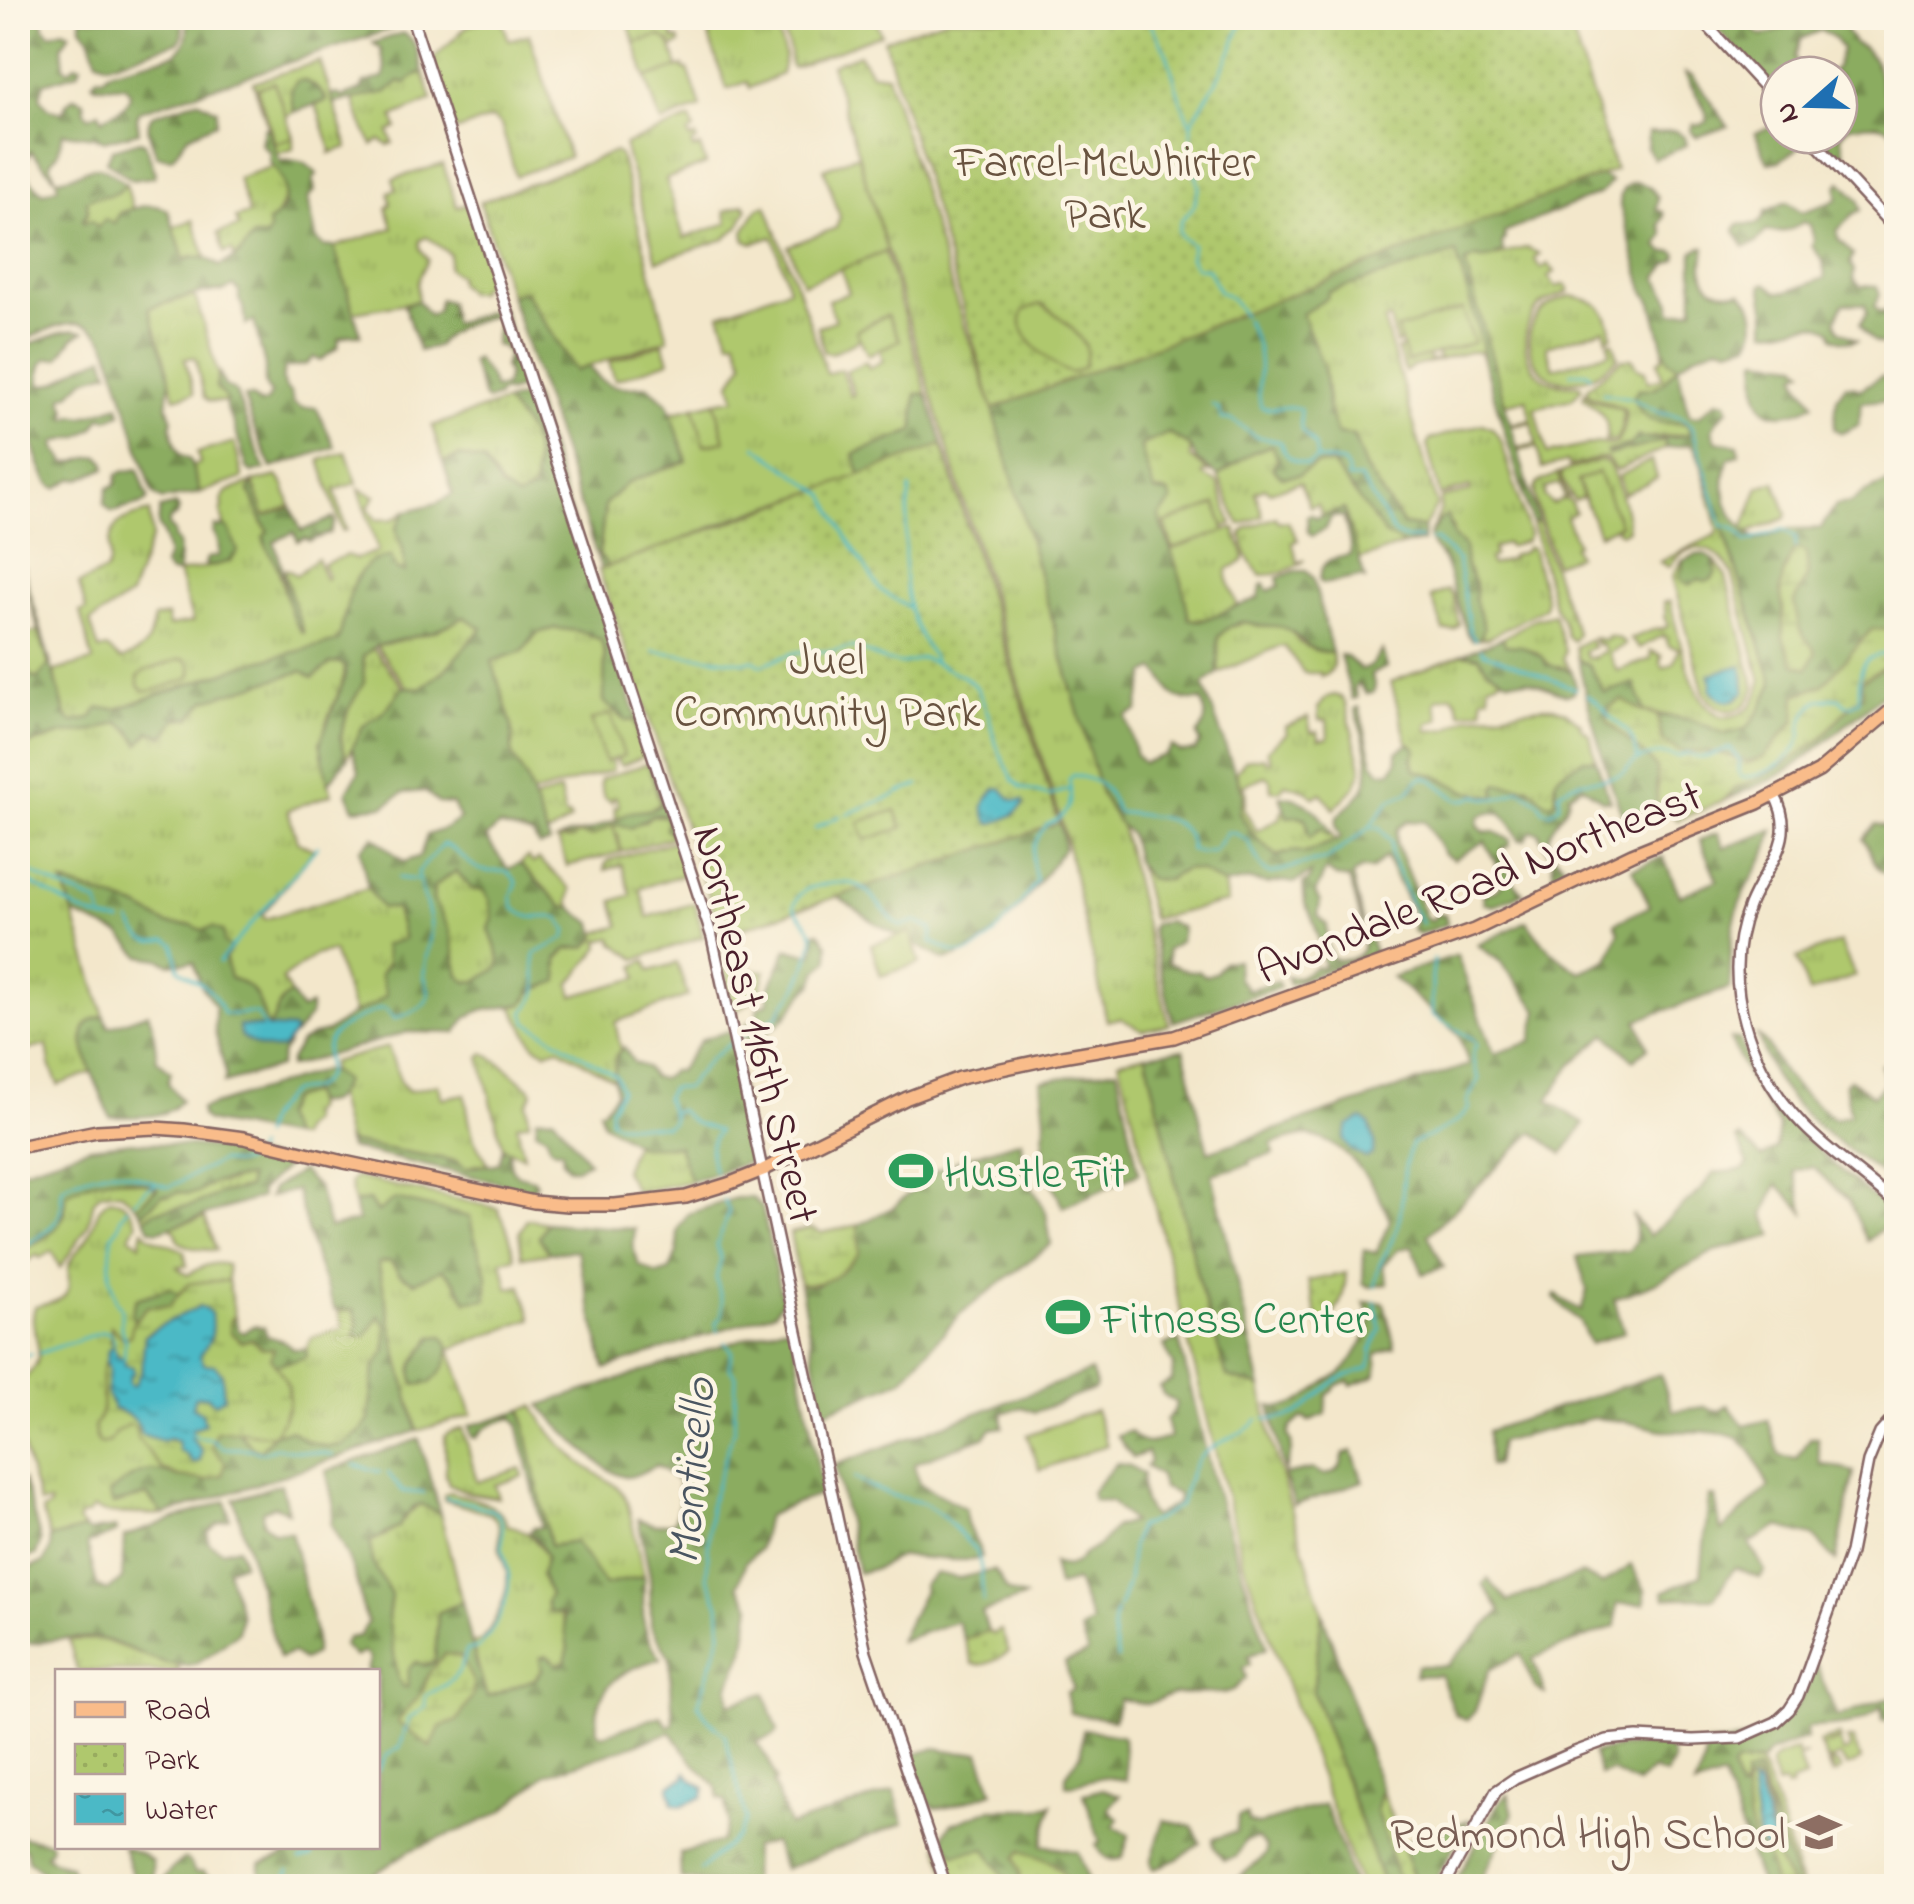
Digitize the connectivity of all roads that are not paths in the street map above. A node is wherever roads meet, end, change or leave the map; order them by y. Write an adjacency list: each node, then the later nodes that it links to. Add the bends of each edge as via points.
1 (412, 18): 9 (street, Northeast 116th Street, via 708,922)
2 (1700, 18): 3 (street)
3 (1759, 81)
4 (1827, 155): 5 (street)
5 (1896, 230)
6 (1896, 706): 7 (main road, Avondale Road Northeast, via 1819,771)
7 (1774, 794): 9 (main road, Avondale Road Northeast, via 1474,930 1174,1037 960,1078); 10 (street, via 1783,818 1781,846 1748,908 1739,946 1746,1025 1786,1106)
8 (18, 1146): 9 (main road, Avondale Road Northeast, via 72,1134 184,1130 567,1205 686,1197)
9 (763, 1170): 12 (street, Northeast 116th Street, via 866,1652)
10 (1896, 1204)
11 (1896, 1415): 13 (street, via 1868,1462 1850,1552 1789,1710 1740,1738 1607,1740 1515,1778 1496,1791)
12 (946, 1886)
13 (1444, 1886)

